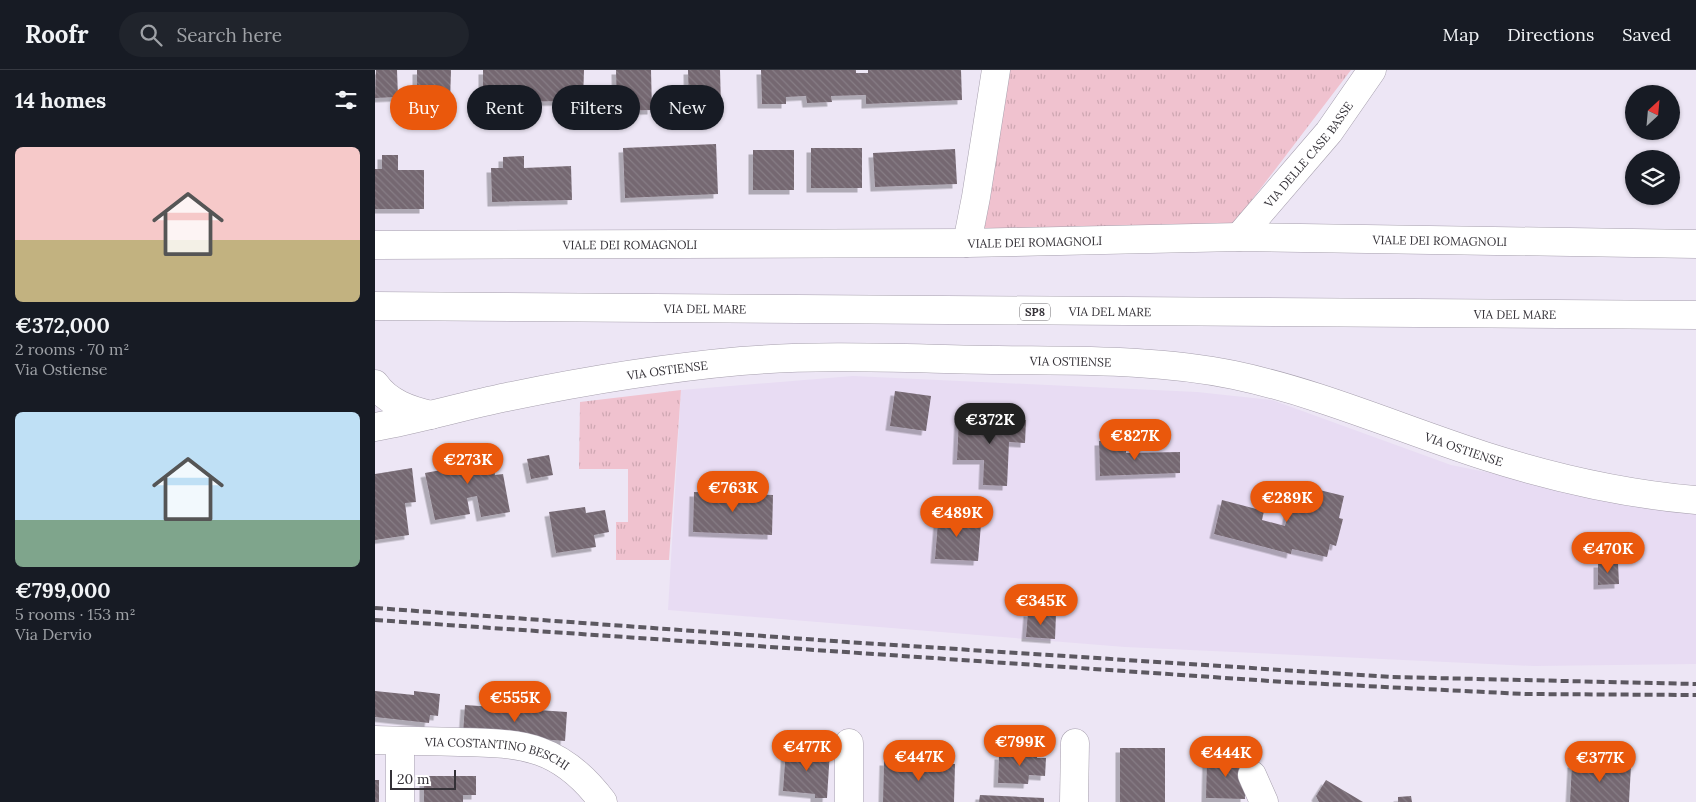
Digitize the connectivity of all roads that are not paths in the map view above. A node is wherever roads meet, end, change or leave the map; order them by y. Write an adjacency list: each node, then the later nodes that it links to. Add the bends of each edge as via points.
1 (996, 70): 4 (main road)
2 (1372, 70): 3 (main road, VIA DELLE CASE BASSE, via 1329,132)
3 (1239, 237): 4 (main road, VIALE DEI ROMAGNOLI); 5 (main road, VIALE DEI ROMAGNOLI)
4 (967, 243): 6 (main road, VIALE DEI ROMAGNOLI)
5 (1696, 244)
6 (375, 245)
7 (375, 306): 8 (main road, VIA DEL MARE / SP8)
8 (1696, 315)
9 (375, 384): 10 (main road, VIA OSTIENSE, via 400,405)
10 (431, 414): 11 (main road, VIA OSTIENSE); 12 (main road, VIA OSTIENSE, via 563,386 760,360 962,359 1149,364 1221,373 1274,385 1560,478 1609,489)
11 (375, 427)
12 (1696, 500)
13 (388, 741): 17 (main road); 18 (main road, VIA COSTANTINO BESCHI, via 502,743 532,748 572,769)
14 (849, 743): 19 (main road)
15 (1075, 744): 20 (main road)
16 (1252, 775): 21 (main road)
17 (399, 802)
18 (603, 802)
19 (849, 802)
20 (1074, 802)
21 (1264, 802)

